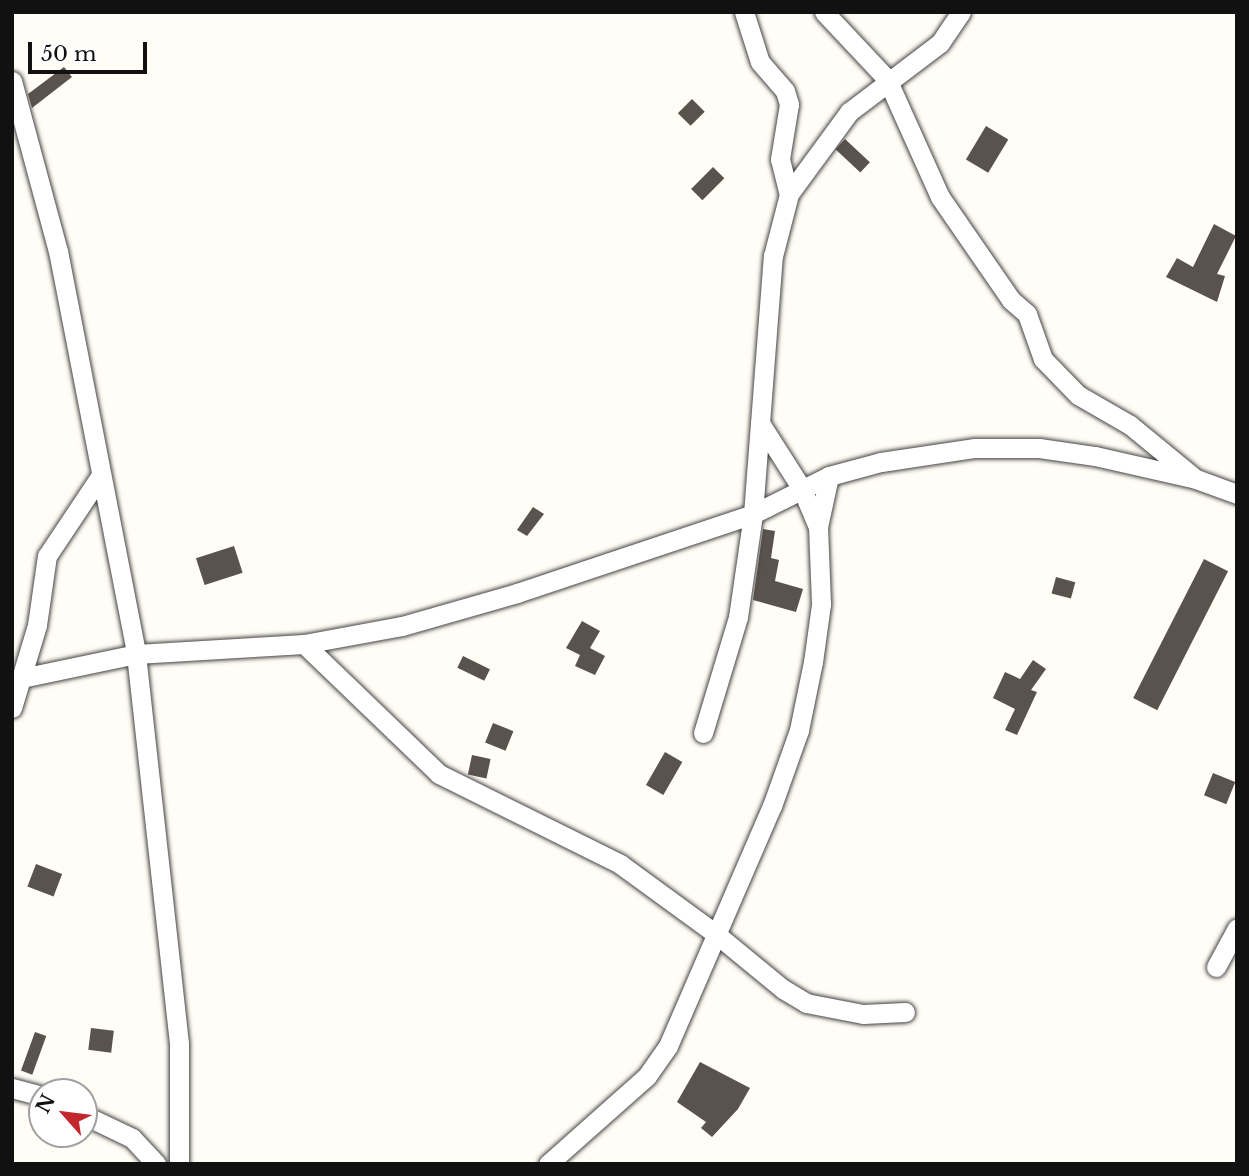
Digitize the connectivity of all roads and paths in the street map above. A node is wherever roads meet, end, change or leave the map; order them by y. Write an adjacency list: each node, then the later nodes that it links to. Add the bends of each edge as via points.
1 (744, 12): 6 (street, via 760,62 785,91 789,104 780,159)
2 (824, 12): 4 (street)
3 (961, 12): 4 (street, via 940,43)
4 (887, 79): 6 (street, via 849,112); 10 (street, via 940,197 1012,300 1027,314 1043,359 1078,395 1130,425)
5 (12, 80): 8 (street, via 58,251)
6 (789, 194): 7 (street, via 773,256)
7 (760, 423): 11 (street); 13 (street)
8 (102, 475): 16 (street); 17 (street, via 47,556 37,625)
9 (828, 476): 10 (street, via 881,462 975,448 1039,448); 11 (street); 14 (street)
10 (1196, 479): 12 (street)
11 (802, 489): 13 (street); 14 (street)
12 (1237, 494)
13 (753, 514): 15 (street, via 517,593 402,626); 19 (street, via 738,617)
14 (818, 527): 21 (street, via 821,604 799,730 772,806)
15 (304, 644): 16 (street); 21 (street, via 439,774 620,864)
16 (136, 654): 17 (street); 26 (street, via 179,1044)
17 (17, 679): 18 (street)
18 (12, 708)
19 (703, 733)
20 (1237, 928): 22 (street)
21 (716, 934): 23 (street, via 806,1003 863,1014); 27 (street, via 688,1009 647,1076)
22 (1216, 967)
23 (905, 1012)
24 (98, 1122): 25 (street, via 132,1138)
25 (156, 1164)
26 (179, 1164)
27 (548, 1164)

